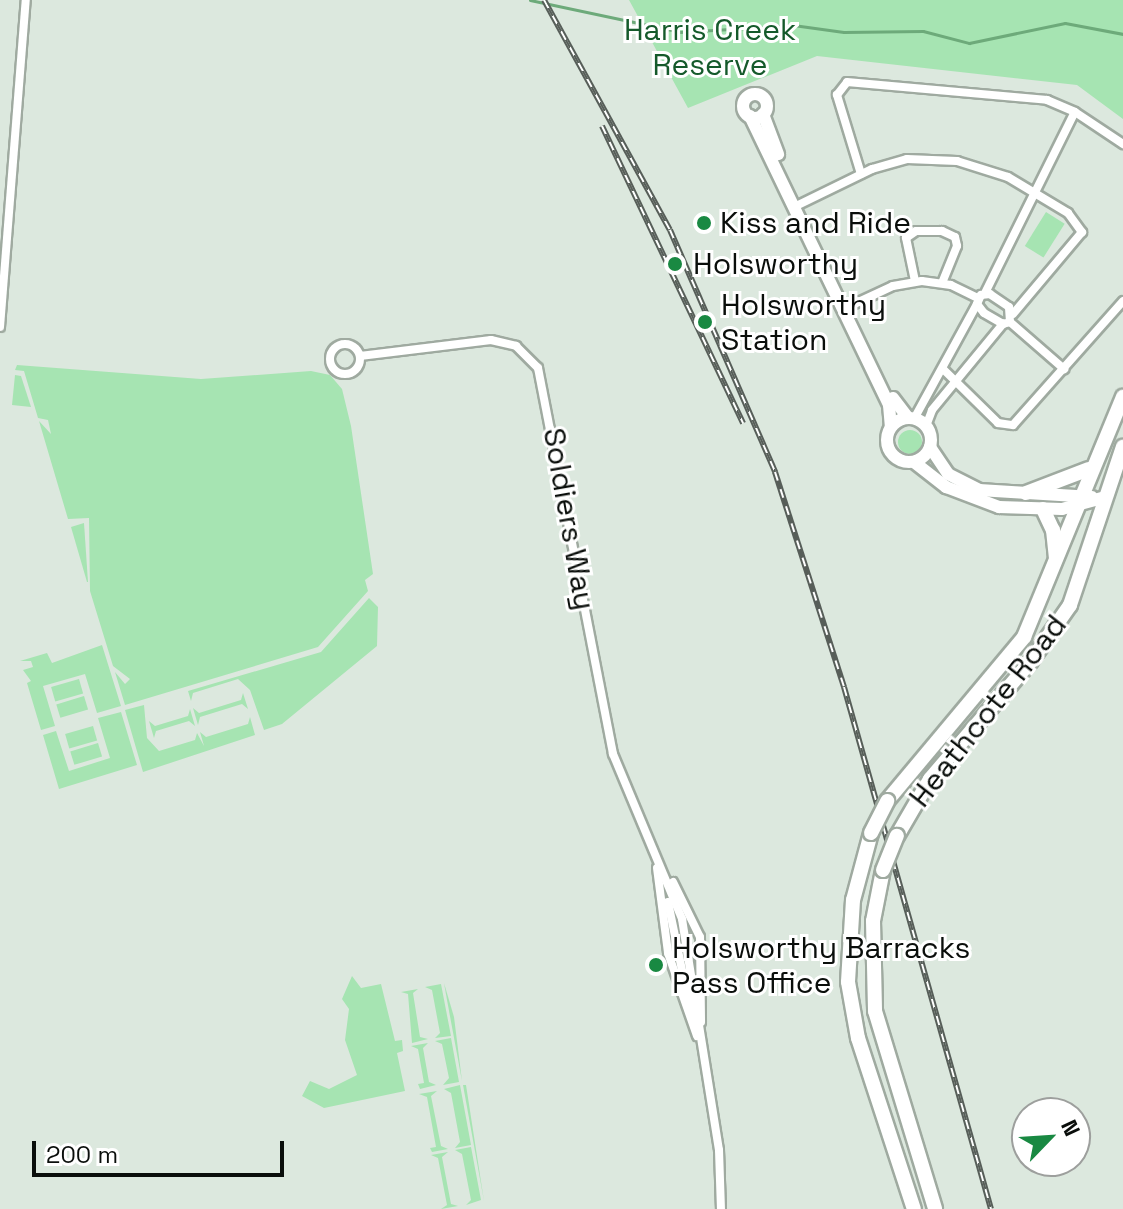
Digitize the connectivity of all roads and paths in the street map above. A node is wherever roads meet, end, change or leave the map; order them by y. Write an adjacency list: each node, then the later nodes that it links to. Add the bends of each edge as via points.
1 (26, 0): 14 (street)
2 (1075, 112): 4 (street); 5 (street, via 1047,100 847,82 837,95); 6 (street)
3 (756, 115): 7 (street)
4 (1123, 144)
5 (861, 174): 6 (street, via 898,161 946,160 987,168); 7 (street)
6 (1034, 191): 10 (street); 13 (street, via 1076,220 1082,232)
7 (798, 205): 12 (street); 22 (street, via 889,405)
8 (915, 281): 9 (street); 9 (street, via 906,238 916,231 942,231 951,234 957,246); 12 (street)
9 (942, 283): 10 (street)
10 (980, 298): 13 (street); 13 (street); 16 (street)
11 (1123, 301): 17 (street)
12 (850, 306): 20 (street, via 896,406)
13 (1009, 320): 17 (street); 18 (street)
14 (0, 327)
15 (360, 356): 32 (street, Soldiers Way, via 491,340 516,346 538,368 613,754)
16 (943, 369): 18 (street); 20 (street)
17 (1064, 369): 18 (street, via 1010,426 998,423)
18 (954, 385): 21 (street)
19 (1123, 397): 26 (main road, Heathcote Road)
20 (911, 418): 21 (street); 22 (street)
21 (926, 426): 23 (street)
22 (891, 427): 25 (street, via 891,453)
23 (930, 447): 25 (street); 27 (street, via 940,466 968,487)
24 (1123, 450): 28 (main road, Heathcote Road)
25 (914, 462): 30 (street, via 964,496 999,507)
26 (1089, 469): 27 (main road); 29 (main road, Heathcote Road)
27 (1026, 493): 29 (street)
28 (1102, 498): 29 (street); 36 (main road, Heathcote Road, bridge, via 1088,555 1063,615 930,779 883,870 873,921 875,1011)
29 (1080, 500): 30 (street); 31 (main road, Heathcote Road)
30 (1043, 509): 31 (main road, via 1052,525)
31 (1057, 563): 35 (main road, Heathcote Road, bridge, via 1024,637 887,801 871,833 853,900 848,982 858,1038)
32 (653, 851): 33 (street, Soldiers Way, via 668,953); 33 (street, Soldiers Way, via 682,919); 33 (street, Soldiers Way, via 700,937)
33 (700, 1043): 34 (street, Soldiers Way, via 719,1150)
34 (721, 1209)
35 (914, 1209)
36 (935, 1209)

